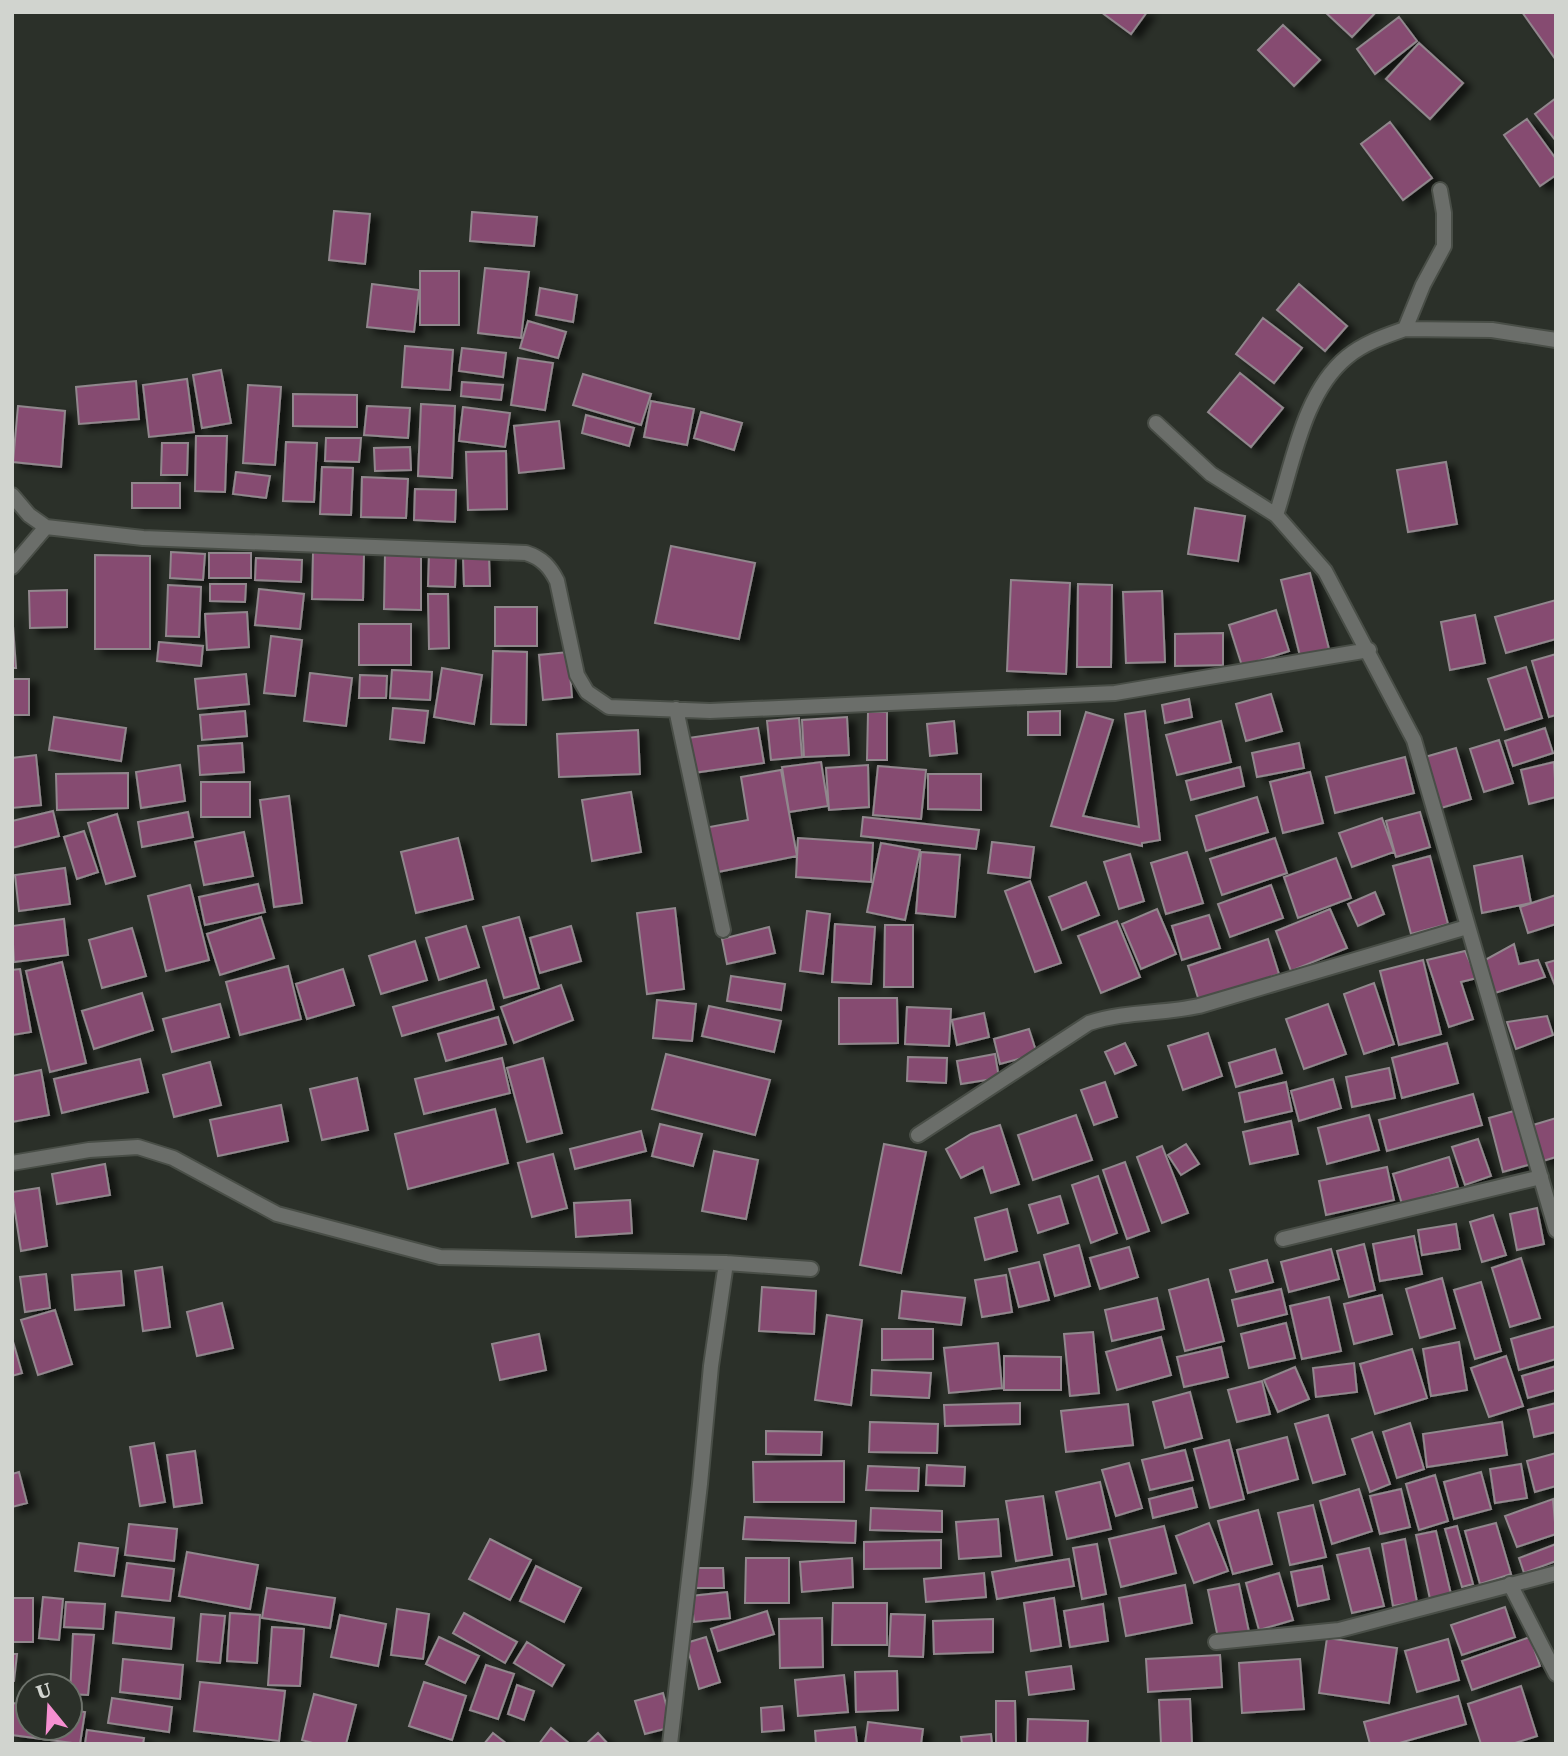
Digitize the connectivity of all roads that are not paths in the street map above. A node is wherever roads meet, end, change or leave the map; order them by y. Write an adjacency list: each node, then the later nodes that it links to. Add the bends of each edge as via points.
1 (1440, 190): 2 (street, via 1444,246)
2 (1405, 329): 3 (street, via 1492,330); 6 (street, via 1346,358 1326,380 1310,411)
3 (1556, 340)
4 (1156, 423): 6 (street, via 1211,474)
5 (12, 495): 7 (street)
6 (1276, 514): 9 (street, via 1325,571)
7 (46, 527): 8 (street); 10 (street, via 143,538 526,553 550,568 557,581 577,675 587,692 609,707)
8 (12, 567)
9 (1368, 650): 10 (street, via 1115,693); 11 (street, via 1414,740)
10 (676, 709): 12 (street)
11 (1468, 927): 13 (street, via 1199,1006 1117,1014 1089,1023); 15 (street)
12 (723, 930)
13 (918, 1135)
14 (12, 1163): 18 (street, via 138,1147 173,1158 277,1214 440,1257)
15 (1541, 1177): 16 (street); 17 (street)
16 (1556, 1230)
17 (1283, 1239)
18 (726, 1263): 19 (street); 24 (street)
19 (811, 1269)
20 (1556, 1573): 21 (street)
21 (1510, 1584): 22 (street, via 1339,1630); 23 (street)
22 (1216, 1642)
23 (1556, 1674)
24 (670, 1744)

